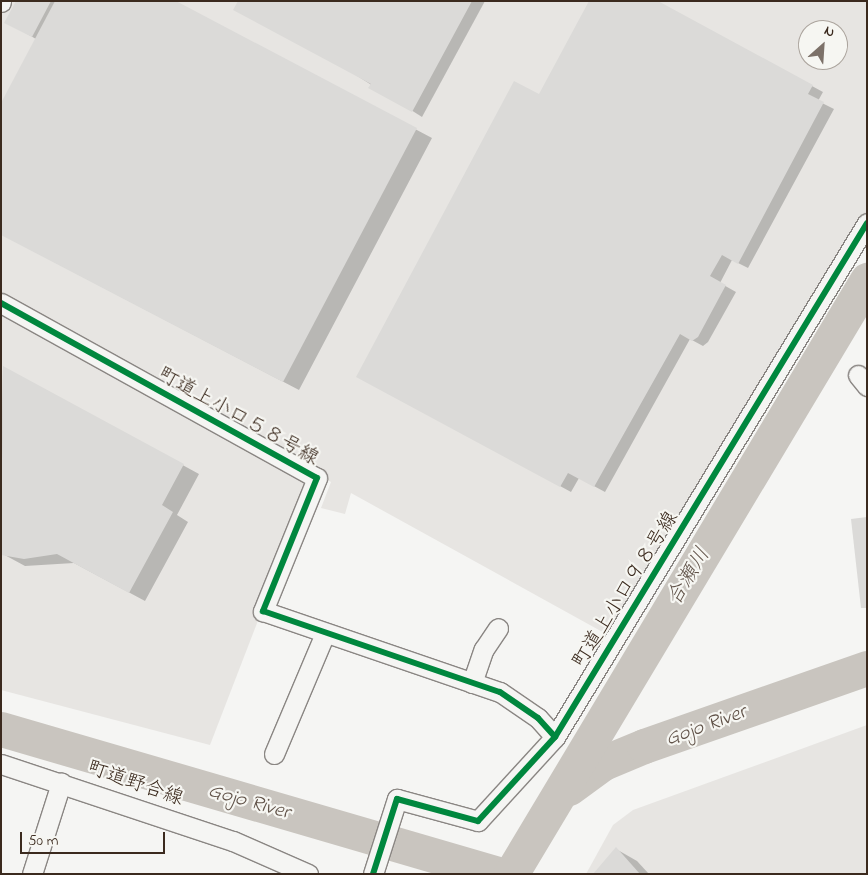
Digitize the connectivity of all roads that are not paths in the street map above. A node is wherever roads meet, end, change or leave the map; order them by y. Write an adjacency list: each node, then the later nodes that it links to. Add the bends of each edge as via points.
1 (867, 223): 6 (street, 町道上小口９８号線)
2 (1, 303): 4 (street, 町道上小口５８号線, via 317,478 264,611)
3 (498, 628): 5 (street, via 484,649)
4 (325, 633): 5 (street, 町道上小口５８号線); 7 (street)
5 (472, 683): 6 (street, 町道上小口５８号線, via 500,692 538,718)
6 (555, 736): 12 (street, 町道上小口９８号線, via 478,821 397,799)
7 (274, 754)
8 (1, 764): 9 (street, 町道野合線)
9 (61, 783): 10 (street); 11 (street, 町道野合線, via 247,846)
10 (32, 874)
11 (308, 874)
12 (373, 874)

